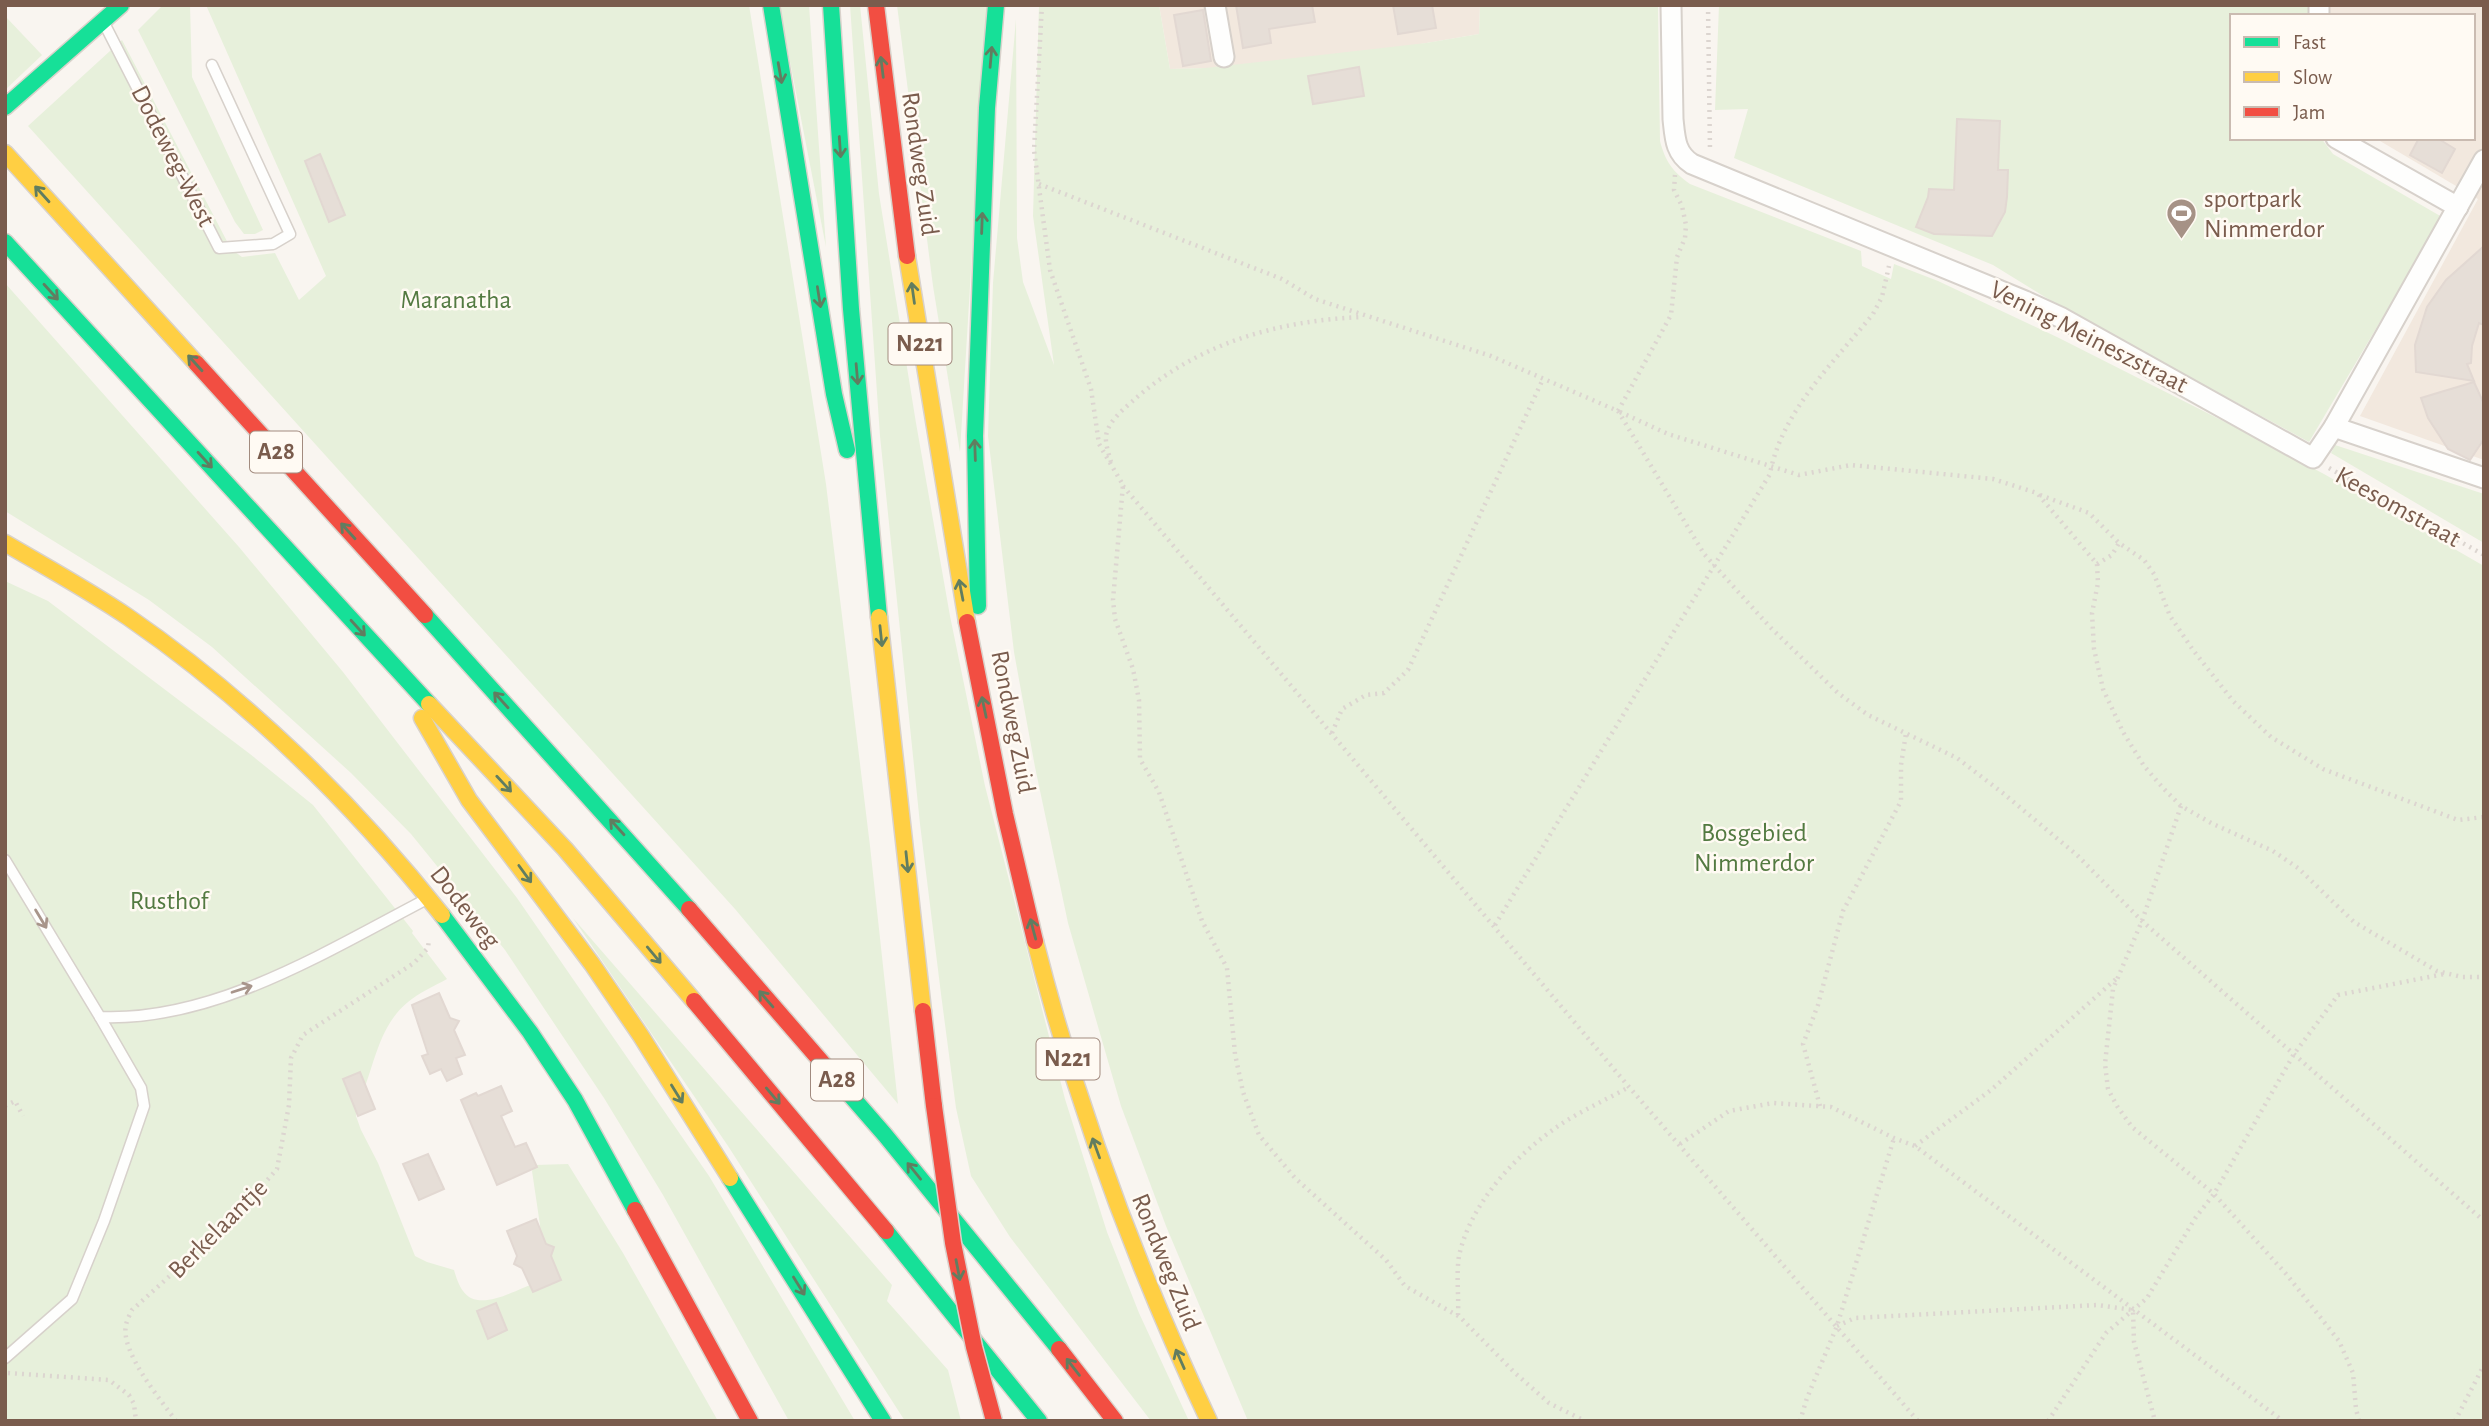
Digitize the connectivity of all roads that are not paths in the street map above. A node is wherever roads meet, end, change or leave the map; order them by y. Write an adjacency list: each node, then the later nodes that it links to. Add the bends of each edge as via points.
1 (121, 5): 8 (main road)
2 (771, 5): 20 (main road, N221, one-way to 20, via 834,394)
3 (831, 5): 20 (main road, N221, one-way to 20)
4 (876, 5): 22 (main road, Rondweg Zuid / N221, one-way to 4, via 923,362)
5 (996, 5): 22 (main road, N221, one-way to 5, via 975,436 987,108)
6 (1215, 5): 9 (street)
7 (1671, 5): 17 (street, Vening Meineszstraat, via 1673,119 1683,158 2025,300 2313,458)
8 (103, 21): 10 (lane, Dodeweg-West, via 219,248 273,244 290,234); 11 (main road)
9 (1224, 57)
10 (212, 65)
11 (5, 107)
12 (2340, 140): 15 (street)
13 (5, 153): 31 (main road, A28, one-way to 13, via 885,1135 618,828)
14 (2484, 160): 15 (street)
15 (2458, 207): 17 (street)
16 (5, 242): 21 (main road, A28, one-way to 21)
17 (2334, 427): 18 (street)
18 (2484, 478)
19 (5, 543): 24 (main road, Dodeweg, via 130,619 203,675 325,785)
20 (874, 568): 29 (main road, N221, one-way to 29, bridge, via 955,1256)
21 (390, 663): 28 (main road, A28, one-way to 28, via 469,800 641,1036); 30 (main road, A28, one-way to 30, via 565,849 841,1175)
22 (979, 681): 32 (main road, Rondweg Zuid / N221, one-way to 22, via 1123,1223 1069,1064 1027,906)
23 (5, 860): 25 (lane, one-way to 25)
24 (428, 899): 25 (lane, one-way to 24, via 126,1018 177,1009 273,980); 27 (main road, Dodeweg, via 577,1103)
25 (100, 1017): 26 (lane, via 141,1088 144,1106 72,1299)
26 (5, 1358)
27 (750, 1421)
28 (883, 1421)
29 (994, 1421)
30 (1040, 1421)
31 (1115, 1421)
32 (1209, 1421)

